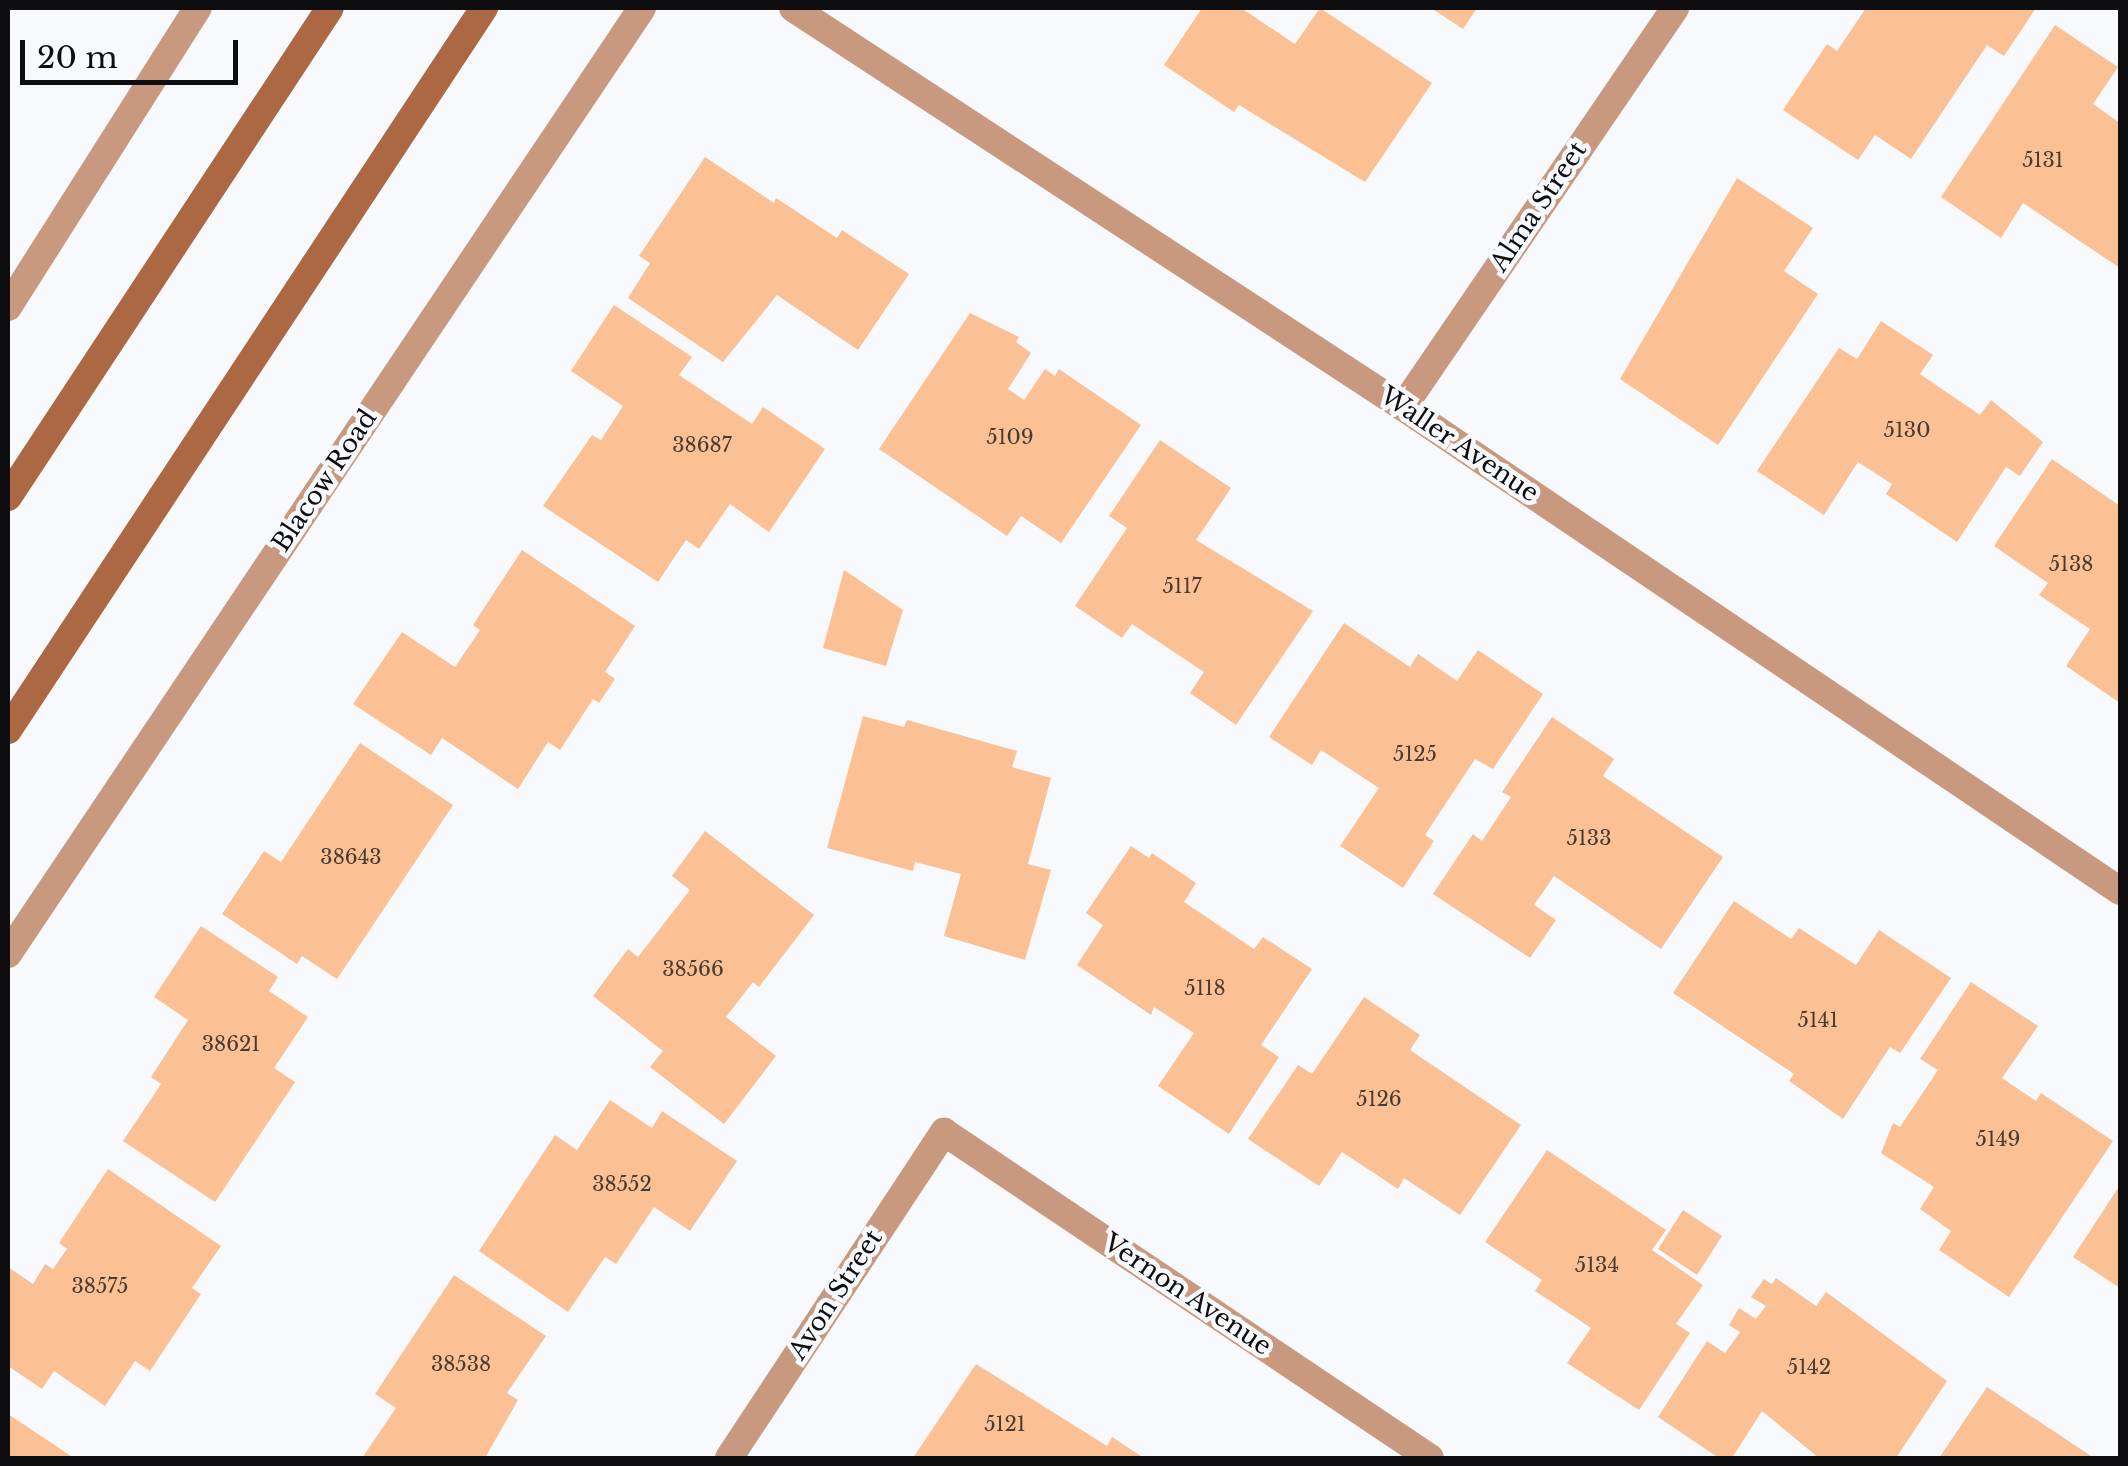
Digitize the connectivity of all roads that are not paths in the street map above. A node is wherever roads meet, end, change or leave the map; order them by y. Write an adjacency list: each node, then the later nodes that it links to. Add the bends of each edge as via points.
1 (198, 8): 7 (street)
2 (330, 8): 9 (main road)
3 (484, 8): 10 (main road)
4 (642, 8): 12 (street, Blacow Road)
5 (793, 8): 8 (street, Waller Avenue)
6 (1675, 8): 8 (street, Alma Street)
7 (8, 307)
8 (1403, 408): 11 (street, Waller Avenue)
9 (8, 496)
10 (8, 730)
11 (2120, 891)
12 (8, 954)
13 (944, 1132): 14 (street, Avon Street); 15 (street, Vernon Avenue)
14 (729, 1458)
15 (1430, 1458)

